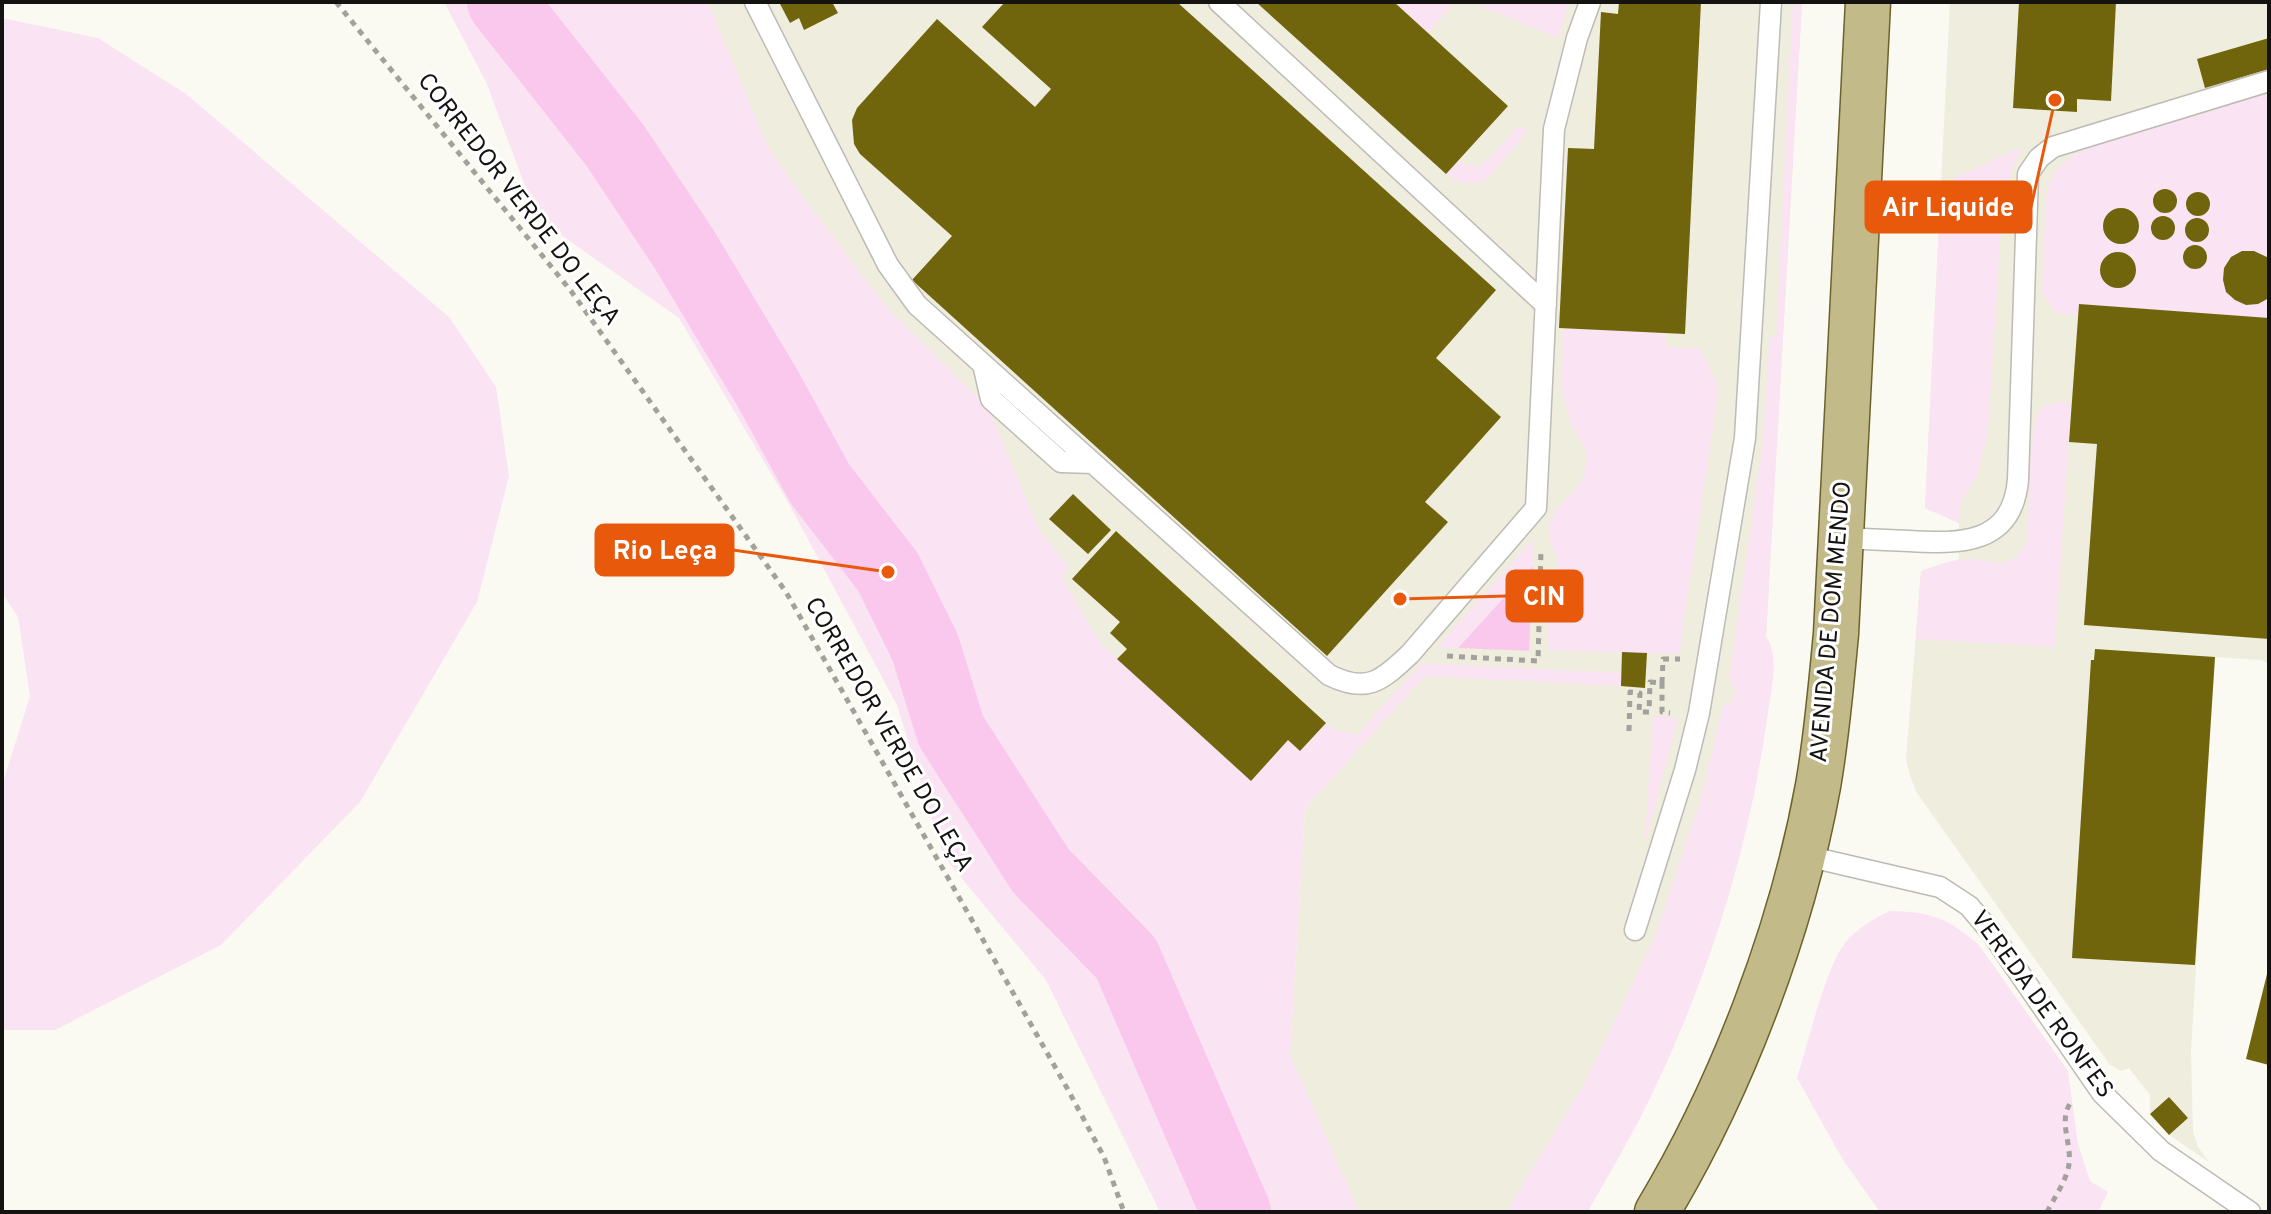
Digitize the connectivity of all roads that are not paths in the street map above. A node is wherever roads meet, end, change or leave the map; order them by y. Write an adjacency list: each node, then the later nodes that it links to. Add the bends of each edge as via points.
1 (755, 2): 7 (lane, via 888,265 917,305 1329,675 1348,684 1367,684 1387,675 1410,654 1536,508)
2 (1219, 2): 7 (lane)
3 (1590, 2): 7 (lane, via 1554,129)
4 (1771, 2): 10 (lane, via 1745,438 1699,713)
5 (1868, 2): 8 (main road, AVENIDA DE DOM MENDO)
6 (2269, 81): 8 (lane, via 2053,147 2039,158 2028,174 2018,480 2008,515 1993,530 1967,542)
7 (1546, 305)
8 (1840, 538): 9 (main road, AVENIDA DE DOM MENDO, via 1829,717)
9 (1802, 855): 11 (main road, AVENIDA DE DOM MENDO, via 1750,1020); 12 (lane, VEREDA DE RONFES, via 1918,880 1956,896 1986,925 2102,1093 2161,1151)
10 (1635, 930)
11 (1657, 1212)
12 (2250, 1212)

